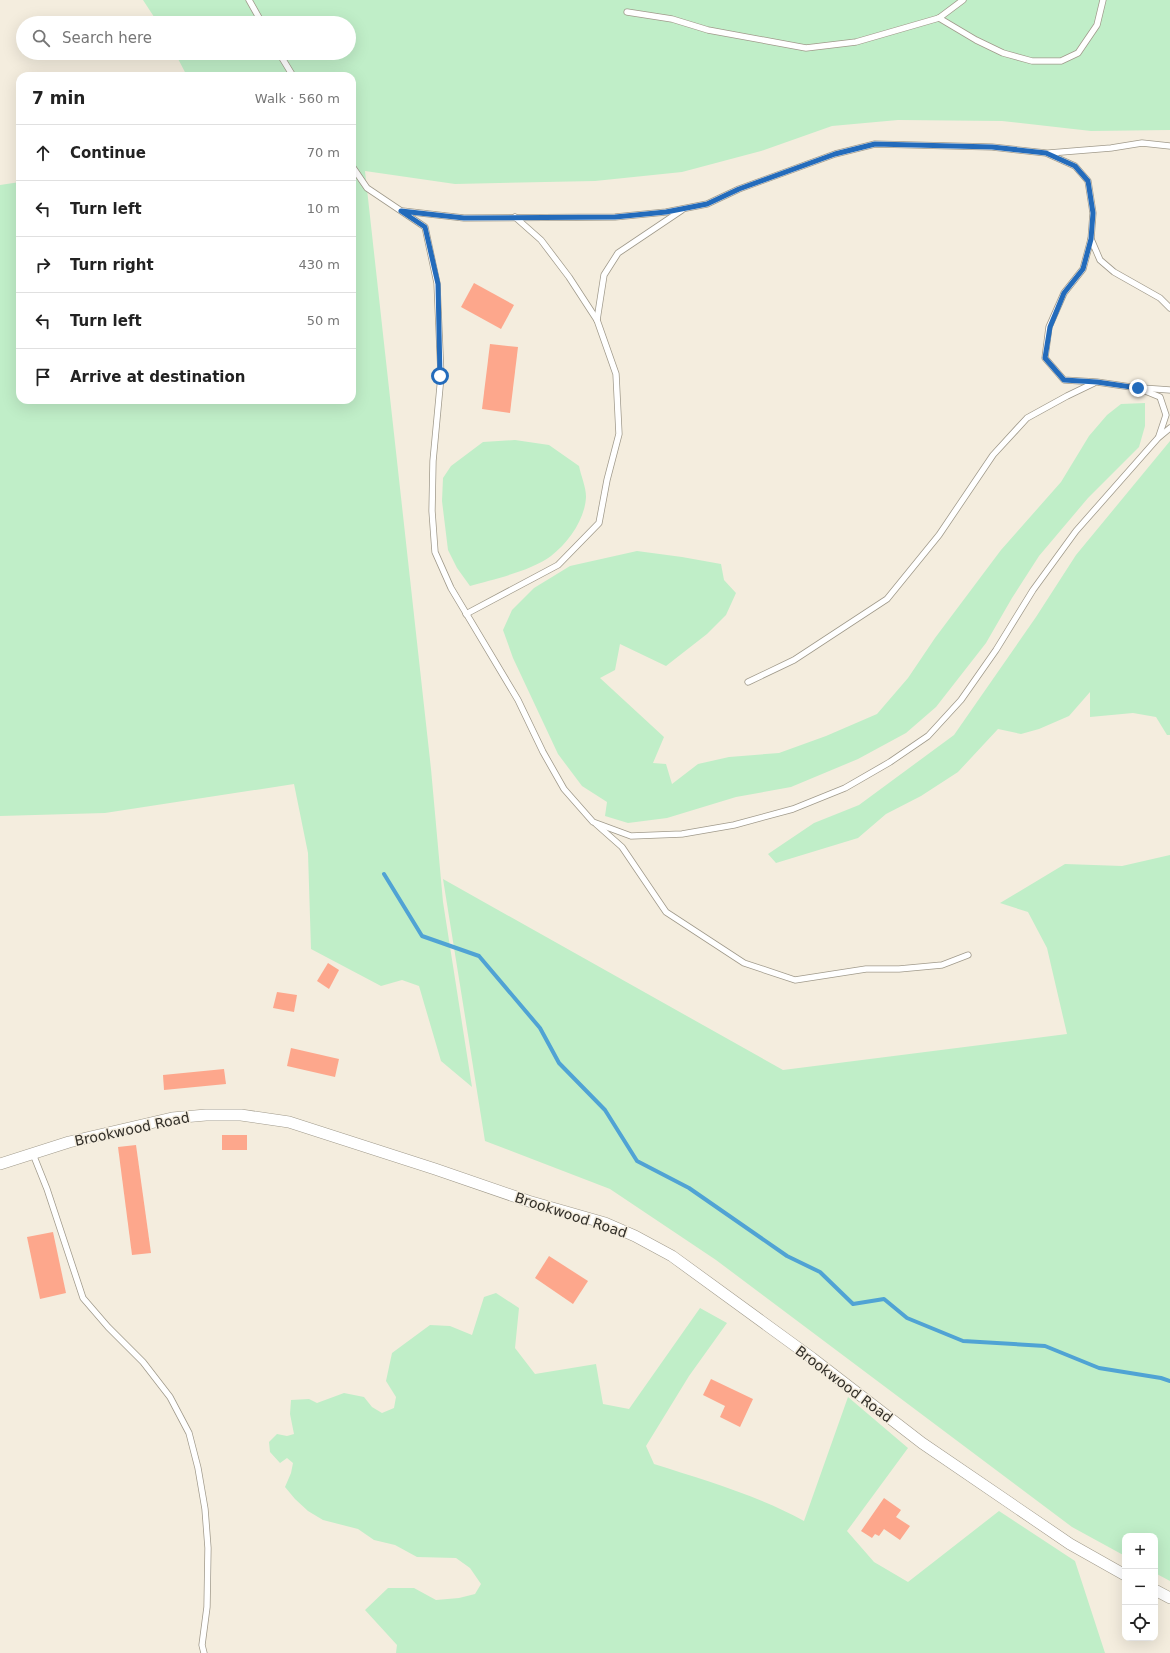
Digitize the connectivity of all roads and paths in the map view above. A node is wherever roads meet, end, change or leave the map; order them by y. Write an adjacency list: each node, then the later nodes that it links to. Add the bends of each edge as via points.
1 (249, 0): 5 (lane)
2 (963, 0): 6 (lane)
3 (1103, 0): 6 (lane, via 1097,25 1078,53 1061,61 1032,61 1003,53)
4 (627, 12): 6 (lane, via 806,48 856,42)
5 (258, 16)
6 (939, 18)
7 (283, 60): 8 (lane)
8 (291, 72)
9 (1170, 146): 10 (lane, via 1142,143)
10 (1046, 153): 12 (lane, via 992,147 875,144 835,154 739,189 707,204); 15 (lane, via 1075,166 1088,181 1093,213)
11 (356, 172): 13 (lane, via 367,188)
12 (686, 208): 14 (lane, via 615,217); 17 (lane, via 618,252 604,275)
13 (401, 211): 14 (lane, via 464,218); 23 (lane, via 425,227 438,284 440,376 432,511 435,552)
14 (515, 217): 17 (lane, via 541,240)
15 (1091, 239): 16 (lane, via 1104,264 1160,298); 18 (lane, via 1083,269 1064,293 1050,327 1045,358 1064,380)
16 (1170, 308)
17 (597, 320): 23 (lane, via 616,374 619,434 599,523 558,565)
18 (1097, 382): 19 (lane); 24 (lane, via 1027,418 993,455 939,535 887,599 794,660)
19 (1138, 388): 20 (lane); 22 (lane, via 1160,397 1166,415)
20 (1170, 390)
21 (1170, 428): 22 (lane)
22 (1158, 438): 25 (lane, via 1076,531 1033,590 996,650 960,700 928,736 890,762 845,788 808,803 734,825 682,834 631,836)
23 (466, 614): 25 (lane, via 518,700 564,789)
24 (748, 682)
25 (593, 822): 26 (lane, via 622,847 666,912 744,963 795,980 866,969 942,965)
26 (968, 956)
27 (33, 1154): 28 (street, Brookwood Road); 29 (street, Brookwood Road, via 69,1142 172,1118 206,1114 241,1115 289,1122 528,1201 604,1223 672,1256 812,1358 922,1443 1070,1544); 32 (lane, via 83,1298 143,1362 170,1397 189,1433 205,1509 208,1548 207,1607 202,1645)
28 (0, 1164)
29 (1122, 1573)
30 (1158, 1592): 31 (street)
31 (1170, 1598)
32 (204, 1653)

